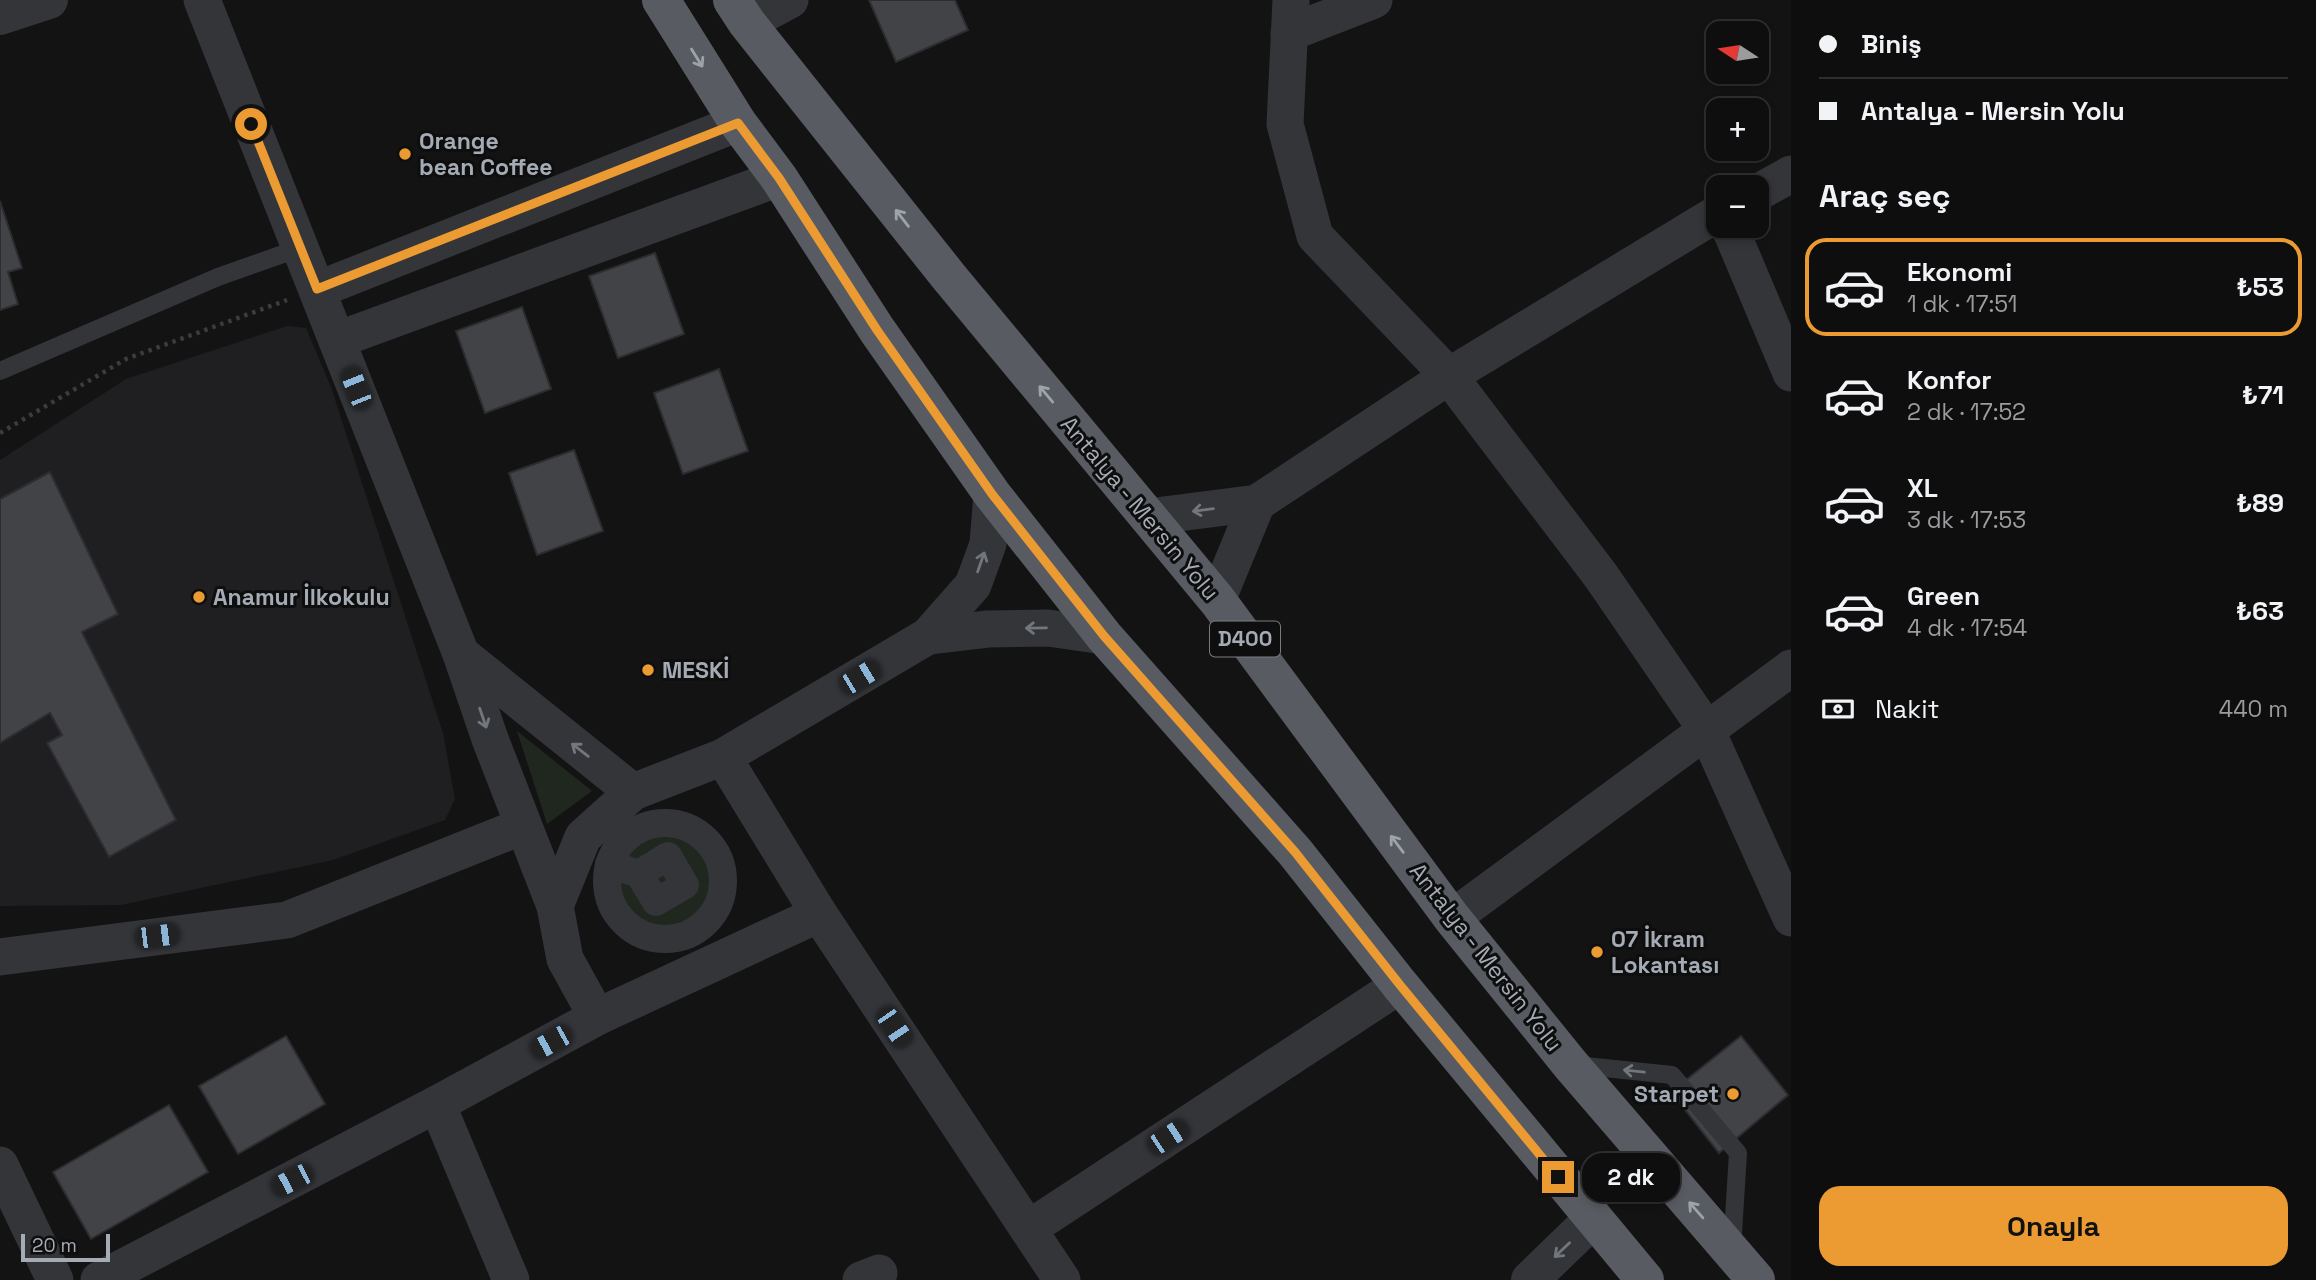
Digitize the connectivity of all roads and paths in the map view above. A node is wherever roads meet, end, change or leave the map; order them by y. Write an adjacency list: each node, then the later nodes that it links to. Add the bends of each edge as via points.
1 (48, 0): 7 (street)
2 (202, 0): 13 (street)
3 (661, 0): 9 (highway, one-way to 9)
4 (790, 0): 6 (street)
5 (1374, 0): 8 (street)
6 (739, 12): 22 (highway, Antalya - Mersin Yolu / D400, one-way to 6, via 949,277)
7 (0, 16)
8 (1290, 17): 18 (street, via 1284,124 1315,236)
9 (738, 123): 10 (highway); 14 (street)
10 (779, 178): 15 (street); 20 (highway, via 877,330)
11 (1706, 220): 18 (street)
12 (1734, 238): 17 (street)
13 (300, 247): 14 (street); 16 (lane, via 218,277)
14 (317, 289): 15 (street); 19 (path, via 126,359)
15 (337, 340): 26 (street)
16 (0, 371)
17 (1791, 373)
18 (1449, 376): 21 (street); 28 (street, via 1601,576)
19 (0, 433)
20 (992, 494): 24 (street, one-way to 20, via 973,586 988,544); 25 (highway)
21 (1258, 503): 22 (street, one-way to 22); 23 (street)
22 (1148, 517): 23 (highway, Antalya - Mersin Yolu / D400)
23 (1217, 600): 41 (highway, Antalya - Mersin Yolu / D400, one-way to 23)
24 (928, 636): 25 (street, one-way to 24, via 1048,628); 29 (street)
25 (1104, 636): 45 (highway, via 1295,852)
26 (461, 654): 30 (street, one-way to 26); 32 (street, one-way to 32)
27 (1791, 668): 28 (street)
28 (1706, 729): 41 (street); 42 (street)
29 (723, 757): 30 (street); 40 (street)
30 (633, 792): 39 (street, via 583,837)
31 (677, 823): 33 (street); 34 (street, via 663,822 635,831); 37 (street, via 695,830 720,858)
32 (523, 827): 39 (street); 44 (street, via 287,920)
33 (668, 856): 35 (street); 36 (street)
34 (609, 864): 35 (street); 43 (street, via 606,883 619,918)
35 (639, 874): 38 (street)
36 (685, 885): 37 (street); 38 (street)
37 (722, 896): 43 (street, via 715,913 686,937)
38 (656, 902): 43 (street)
39 (555, 906): 46 (street, via 565,959)
40 (819, 914): 46 (street); 51 (street)
41 (1452, 918): 47 (highway, Antalya - Mersin Yolu / D400)
42 (1791, 918)
43 (650, 938)
44 (0, 957)
45 (1400, 985): 50 (highway); 51 (street)
46 (597, 1017): 48 (street)
47 (1570, 1064): 52 (highway, Antalya - Mersin Yolu / D400, one-way to 47); 52 (lane, one-way to 47, via 1738,1153 1672,1075)
48 (437, 1104): 54 (street); 55 (street)
49 (0, 1165): 53 (street)
50 (1593, 1219): 57 (street, one-way to 57); 58 (highway)
51 (1028, 1228): 56 (street)
52 (1744, 1266)
53 (55, 1280)
54 (99, 1280)
55 (511, 1280)
56 (1062, 1280)
57 (1530, 1280)
58 (1646, 1280)

